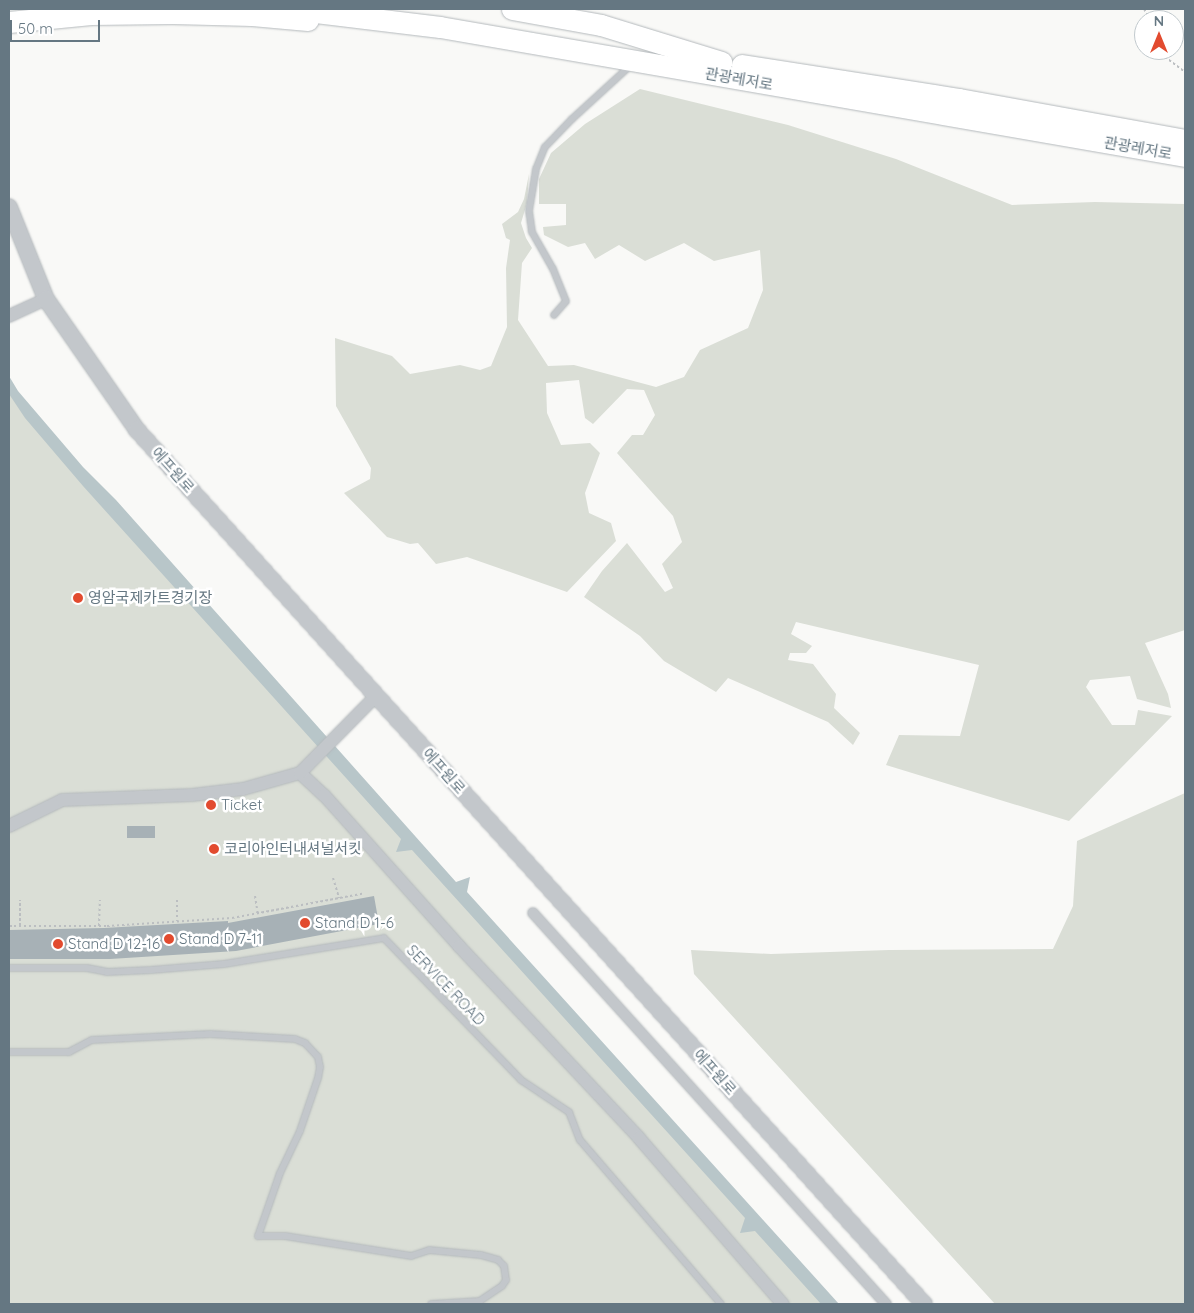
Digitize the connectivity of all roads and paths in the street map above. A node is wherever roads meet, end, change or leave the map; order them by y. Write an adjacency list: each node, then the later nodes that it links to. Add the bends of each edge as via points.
1 (291, 9): 6 (highway, 관광레저로, via 440,27)
2 (404, 9): 9 (highway, 관광레저로)
3 (512, 9): 4 (highway)
4 (543, 13): 9 (highway, via 601,25)
5 (14, 18): 6 (highway, via 91,14 252,15 492,45)
6 (565, 48): 7 (highway, 관광레저로)
7 (636, 60): 12 (highway, 관광레저로); 15 (lane, via 545,147 536,169 529,211 532,232 566,301)
8 (1170, 60): 10 (path)
9 (721, 62): 11 (highway, 관광레저로, via 960,99)
10 (1185, 72)
11 (1185, 140)
12 (1185, 156)
13 (9, 207): 14 (street, 에프원로)
14 (46, 299): 16 (street); 17 (street, 에프원로, via 137,430)
15 (554, 314)
16 (9, 316)
17 (376, 696): 18 (street); 39 (street, 에프원로)
18 (300, 773): 19 (street, via 243,789 192,795 62,800); 37 (street, via 324,795 638,1138)
19 (9, 826)
20 (333, 878): 23 (path)
21 (365, 893): 23 (path)
22 (255, 896): 28 (path)
23 (339, 898): 28 (path)
24 (20, 900): 31 (path)
25 (100, 900): 32 (path)
26 (177, 900): 29 (path)
27 (533, 913): 38 (street)
28 (258, 914): 29 (path)
29 (177, 921): 32 (path)
30 (9, 926): 31 (path)
31 (20, 926): 32 (path)
32 (99, 926)
33 (9, 968): 36 (lane, SERVICE ROAD, via 87,968 106,972 151,970 224,964 384,938 521,1080 569,1112 580,1140)
34 (9, 1052): 35 (lane, via 69,1052 92,1040 210,1034 295,1039 305,1043 318,1057 318,1078 258,1236 285,1236 411,1256 429,1250 481,1255 498,1260 504,1266 506,1280 502,1286 480,1301)
35 (431, 1304)
36 (721, 1304)
37 (783, 1304)
38 (886, 1304)
39 (924, 1304)

